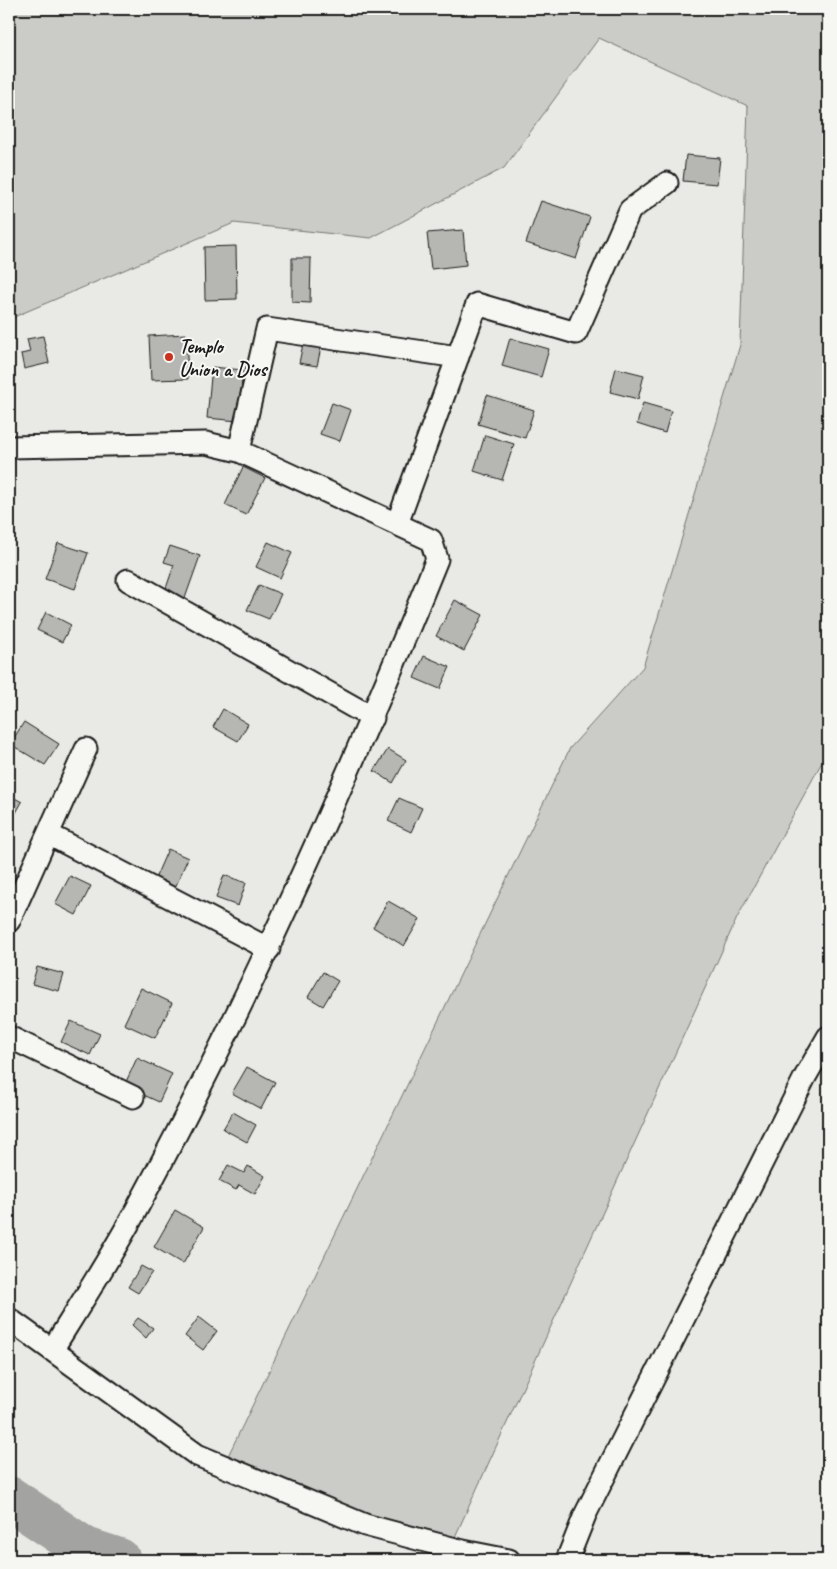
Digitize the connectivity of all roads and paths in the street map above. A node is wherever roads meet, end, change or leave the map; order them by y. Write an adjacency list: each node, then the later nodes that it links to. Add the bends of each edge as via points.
1 (667, 183): 2 (street, via 630,210 576,333 477,304)
2 (458, 357): 4 (street, via 267,329); 5 (street)
3 (9, 447): 4 (street, via 206,443)
4 (239, 451): 5 (street)
5 (397, 524): 7 (street, via 431,540 437,559)
6 (128, 580): 7 (street)
7 (373, 718): 11 (street)
8 (86, 749): 9 (street)
9 (48, 834): 10 (street); 11 (street)
10 (9, 922)
11 (269, 949): 16 (street, via 134,1215)
12 (9, 1037): 14 (street)
13 (828, 1037): 18 (street, via 585,1516)
14 (133, 1098)
15 (9, 1319): 16 (street)
16 (52, 1350): 17 (street, via 196,1455 365,1524)
17 (509, 1560)
18 (568, 1560)

